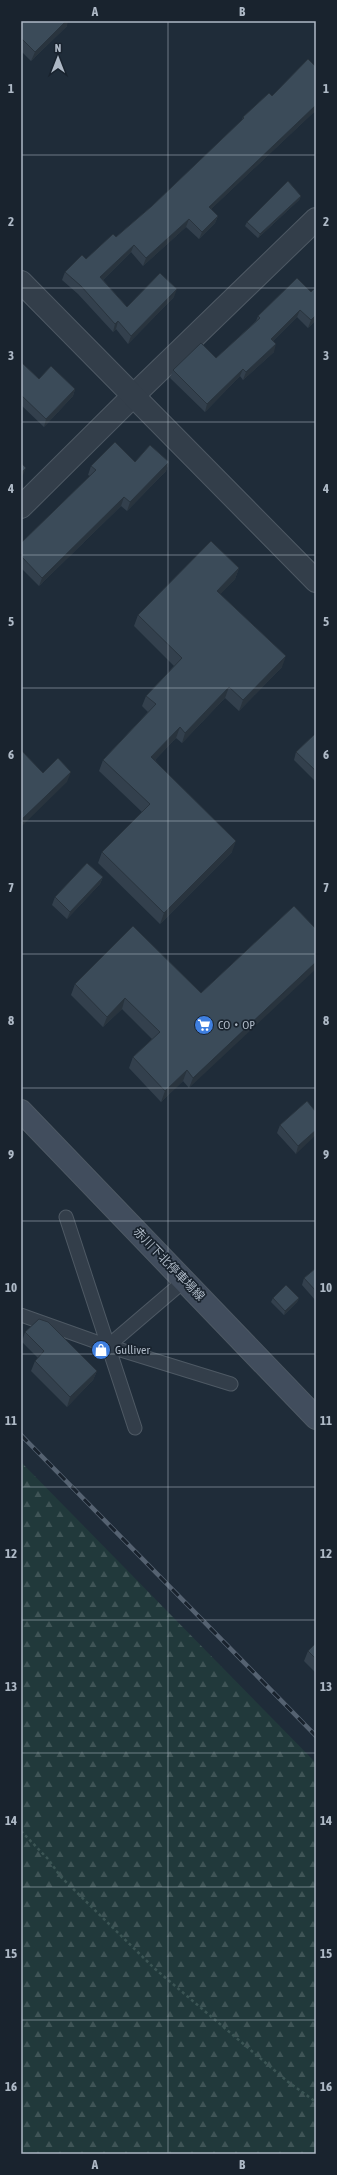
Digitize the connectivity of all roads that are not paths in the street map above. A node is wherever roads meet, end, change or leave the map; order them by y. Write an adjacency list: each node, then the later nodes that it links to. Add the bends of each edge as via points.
1 (316, 219): 3 (street)
2 (21, 282): 3 (street)
3 (133, 396): 4 (street); 5 (street)
4 (21, 507)
5 (316, 581)
6 (21, 1111): 8 (main road, 赤川下北停車場線)
7 (66, 1217): 10 (lane)
8 (184, 1281): 10 (lane); 12 (main road, 赤川下北停車場線)
9 (21, 1315): 10 (lane)
10 (108, 1346): 11 (lane); 13 (lane)
11 (231, 1384)
12 (316, 1418)
13 (136, 1428)

